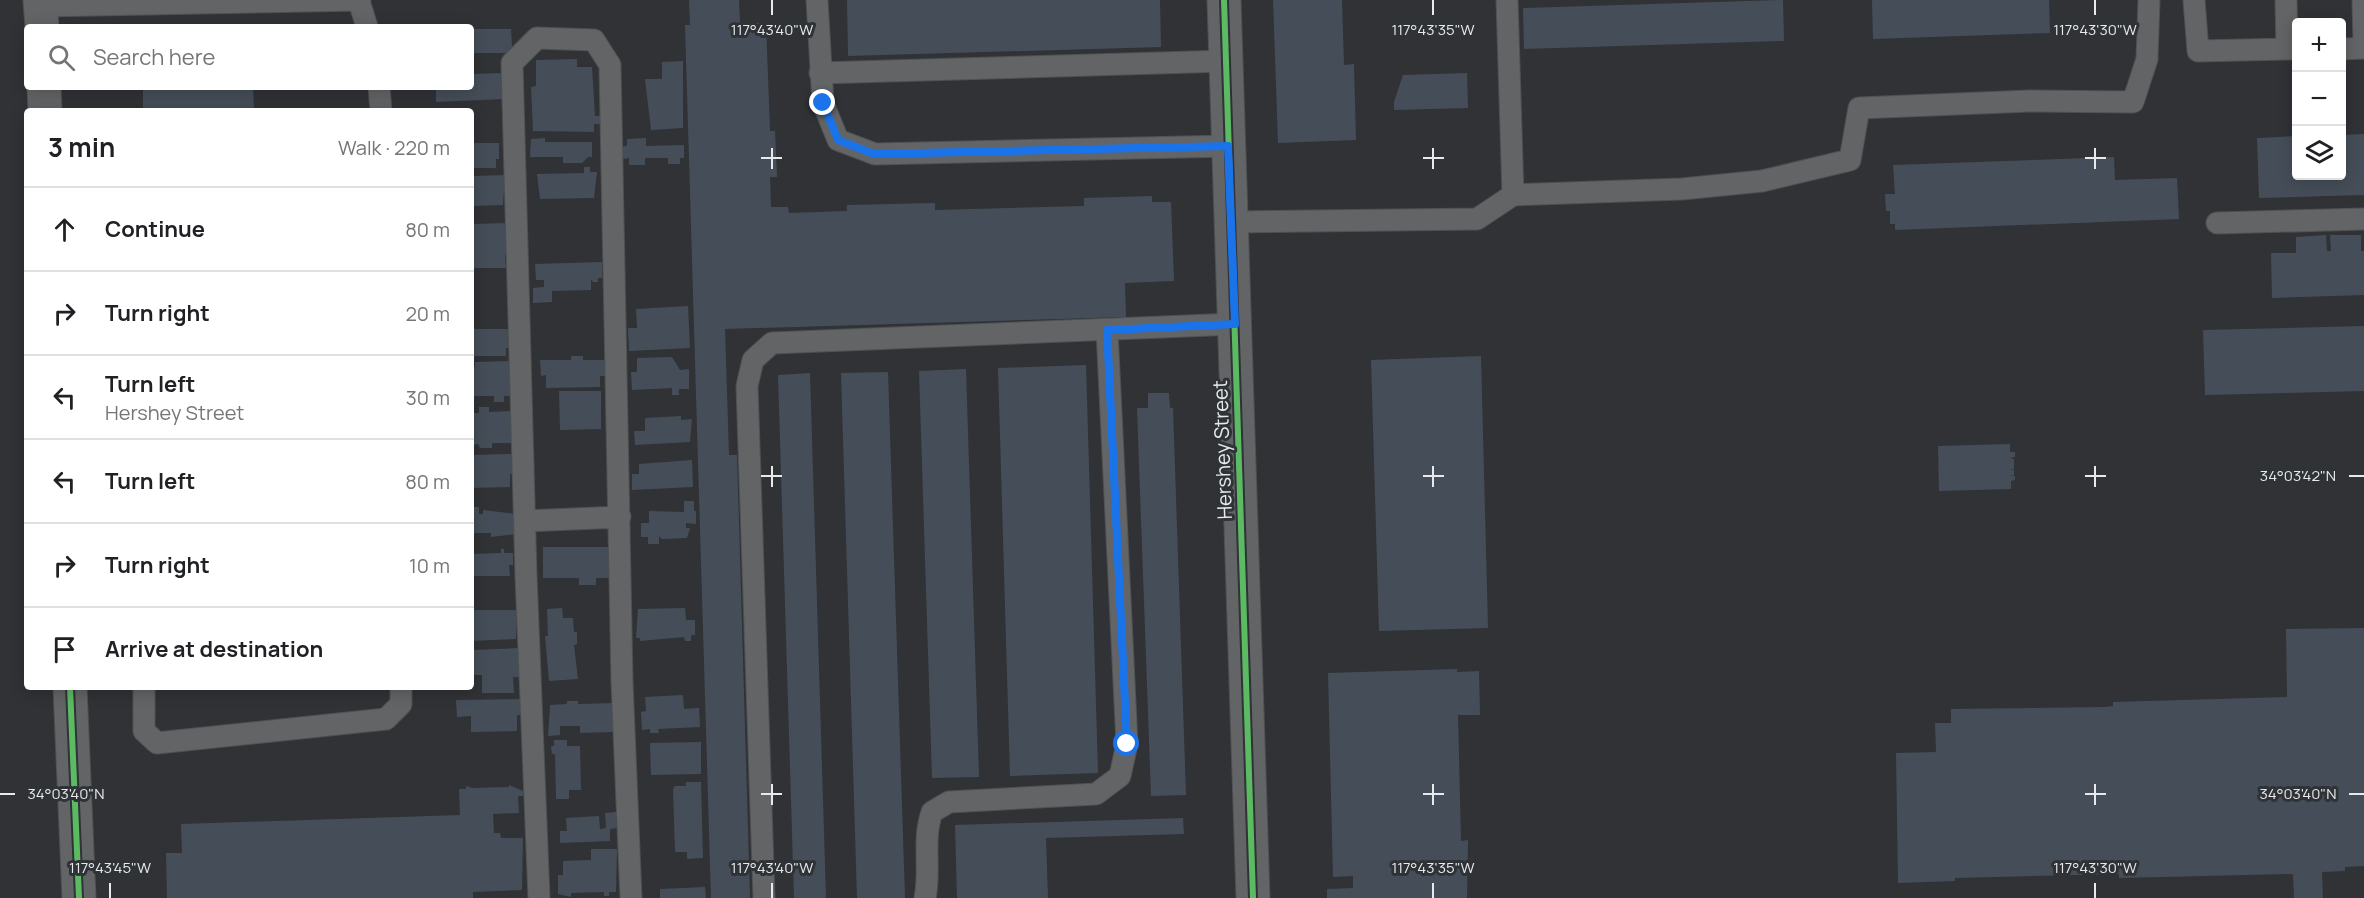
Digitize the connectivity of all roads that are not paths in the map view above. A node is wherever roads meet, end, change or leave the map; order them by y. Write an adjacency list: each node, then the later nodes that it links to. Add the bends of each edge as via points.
1 (360, 0): 9 (lane); 10 (lane)
2 (817, 0): 15 (lane)
3 (1224, 0): 14 (street, Hershey Street)
4 (1507, 0): 21 (lane)
5 (2150, 0): 21 (lane, via 2147,59 2133,102 2029,101 1859,108 1850,160 1762,180 1682,189)
6 (2194, 0): 12 (lane, via 2198,51)
7 (2286, 0): 12 (lane)
8 (2363, 0): 11 (lane)
9 (41, 11)
10 (366, 24)
11 (2364, 48): 13 (lane)
12 (2292, 49)
13 (2346, 49)
14 (1226, 61): 15 (lane); 20 (street, Hershey Street)
15 (820, 74): 20 (lane, via 823,103 838,140 874,154)
16 (44, 90): 18 (street)
17 (379, 90): 19 (lane)
18 (45, 108)
19 (381, 108)
20 (1228, 146): 23 (street, Hershey Street)
21 (1513, 195): 23 (lane, via 1477,219)
22 (2364, 219): 24 (lane)
23 (1231, 222): 25 (street, Hershey Street)
24 (2217, 224)
25 (1235, 324): 26 (lane); 37 (street, Hershey Street)
26 (1107, 330): 35 (lane, via 772,343 753,360 747,386); 36 (lane, via 1127,744 1120,776 1096,794 949,802 932,812 926,828)
27 (620, 517): 28 (lane); 28 (lane, via 610,65 594,40 537,38 512,63); 34 (lane)
28 (525, 521): 33 (lane)
29 (70, 690): 32 (street)
30 (144, 690): 31 (lane, via 144,731 157,743 386,719 401,704)
31 (401, 690)
32 (79, 898)
33 (538, 898)
34 (631, 898)
35 (764, 898)
36 (925, 898)
37 (1253, 898)

